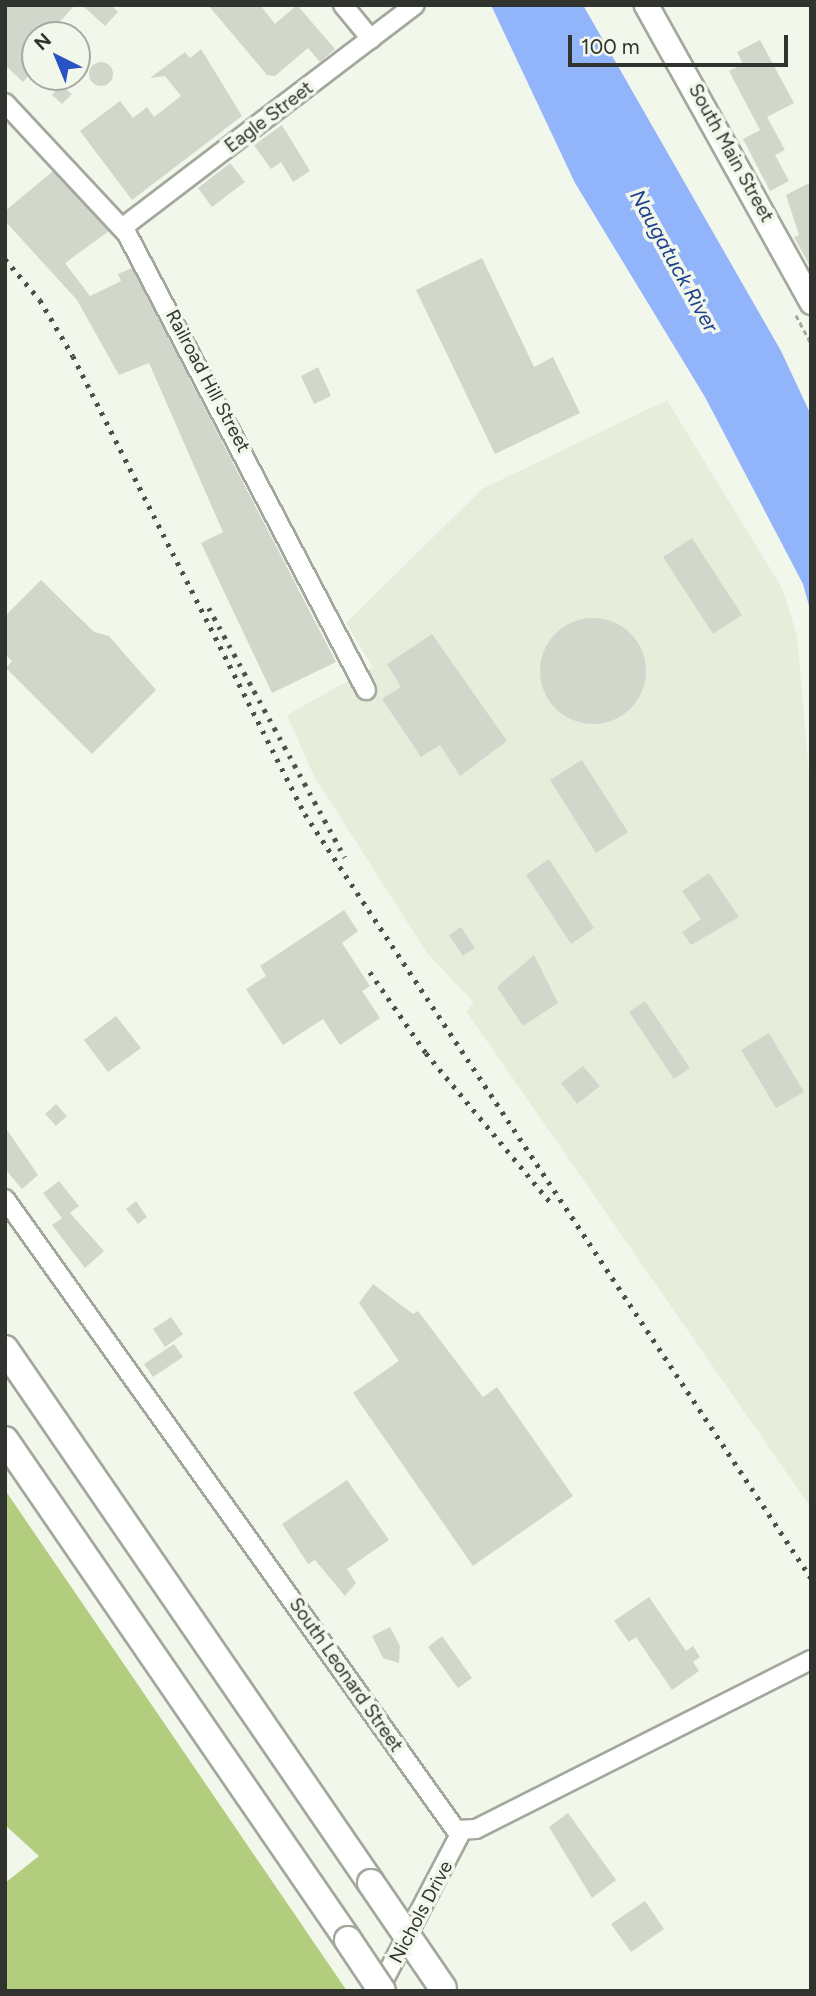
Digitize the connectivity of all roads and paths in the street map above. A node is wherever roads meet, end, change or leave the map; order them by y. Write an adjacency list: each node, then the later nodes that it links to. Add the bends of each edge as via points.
1 (343, 5): 4 (street)
2 (415, 5): 4 (street, Eagle Street)
3 (646, 5): 7 (main road, South Main Street)
4 (371, 39): 6 (street, Eagle Street)
5 (5, 103): 6 (street, Railroad Hill Street)
6 (122, 229): 8 (street, Railroad Hill Street, via 190,346)
7 (811, 302)
8 (366, 690)
9 (5, 1199): 13 (street, South Leonard Street)
10 (5, 1349): 14 (highway, bridge)
11 (5, 1440): 15 (highway, bridge)
12 (811, 1660): 13 (street)
13 (461, 1832): 15 (street, Nichols Drive)
14 (444, 1989)
15 (380, 1991)

